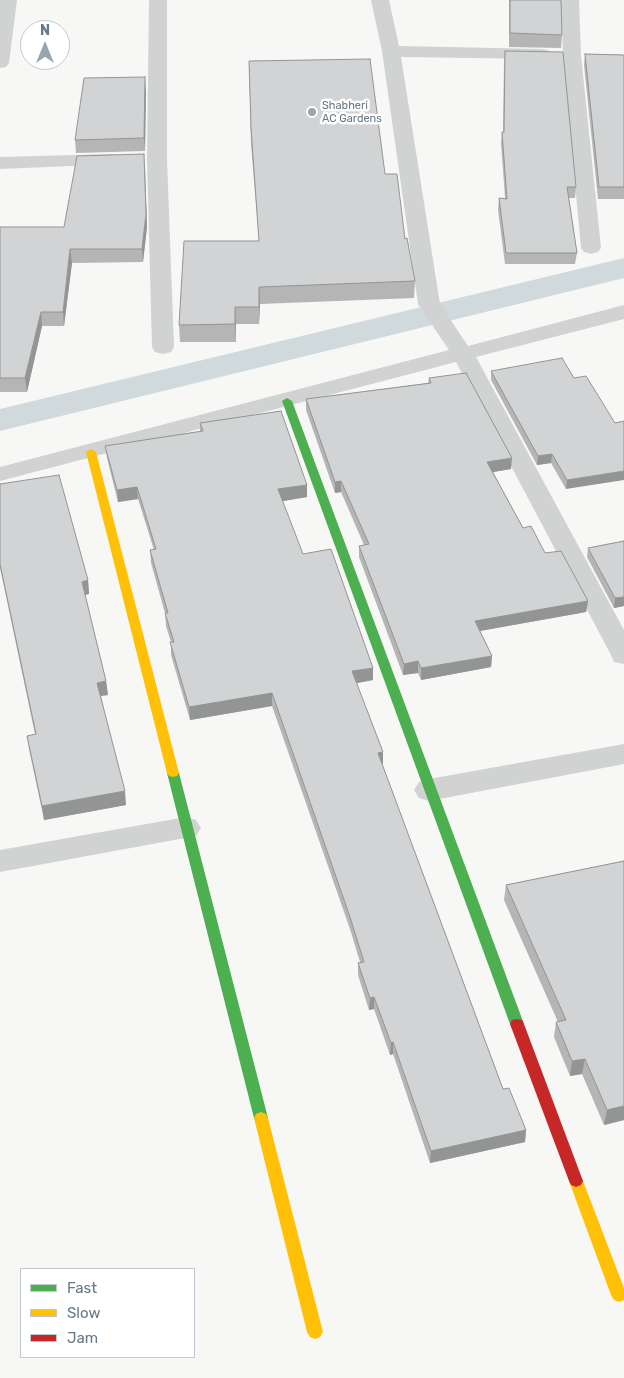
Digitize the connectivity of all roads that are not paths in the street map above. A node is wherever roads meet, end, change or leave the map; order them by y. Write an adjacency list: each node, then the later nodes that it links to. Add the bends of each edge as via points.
1 (8, 0): 6 (street)
2 (158, 0): 8 (street)
3 (380, 0): 5 (street)
4 (570, 0): 7 (street)
5 (392, 51): 7 (street); 13 (street, via 429,304)
6 (0, 55)
7 (580, 55): 10 (street)
8 (157, 159): 9 (street); 12 (street)
9 (0, 163)
10 (591, 248)
11 (624, 312): 13 (street)
12 (163, 347)
13 (463, 354): 14 (street); 17 (street)
14 (287, 401): 15 (street); 19 (street)
15 (91, 452): 16 (street); 20 (street)
16 (0, 474)
17 (624, 655)
18 (624, 754): 19 (street)
19 (429, 790): 22 (street)
20 (186, 828): 21 (street); 23 (street)
21 (0, 861)
22 (619, 1295)
23 (315, 1332)

